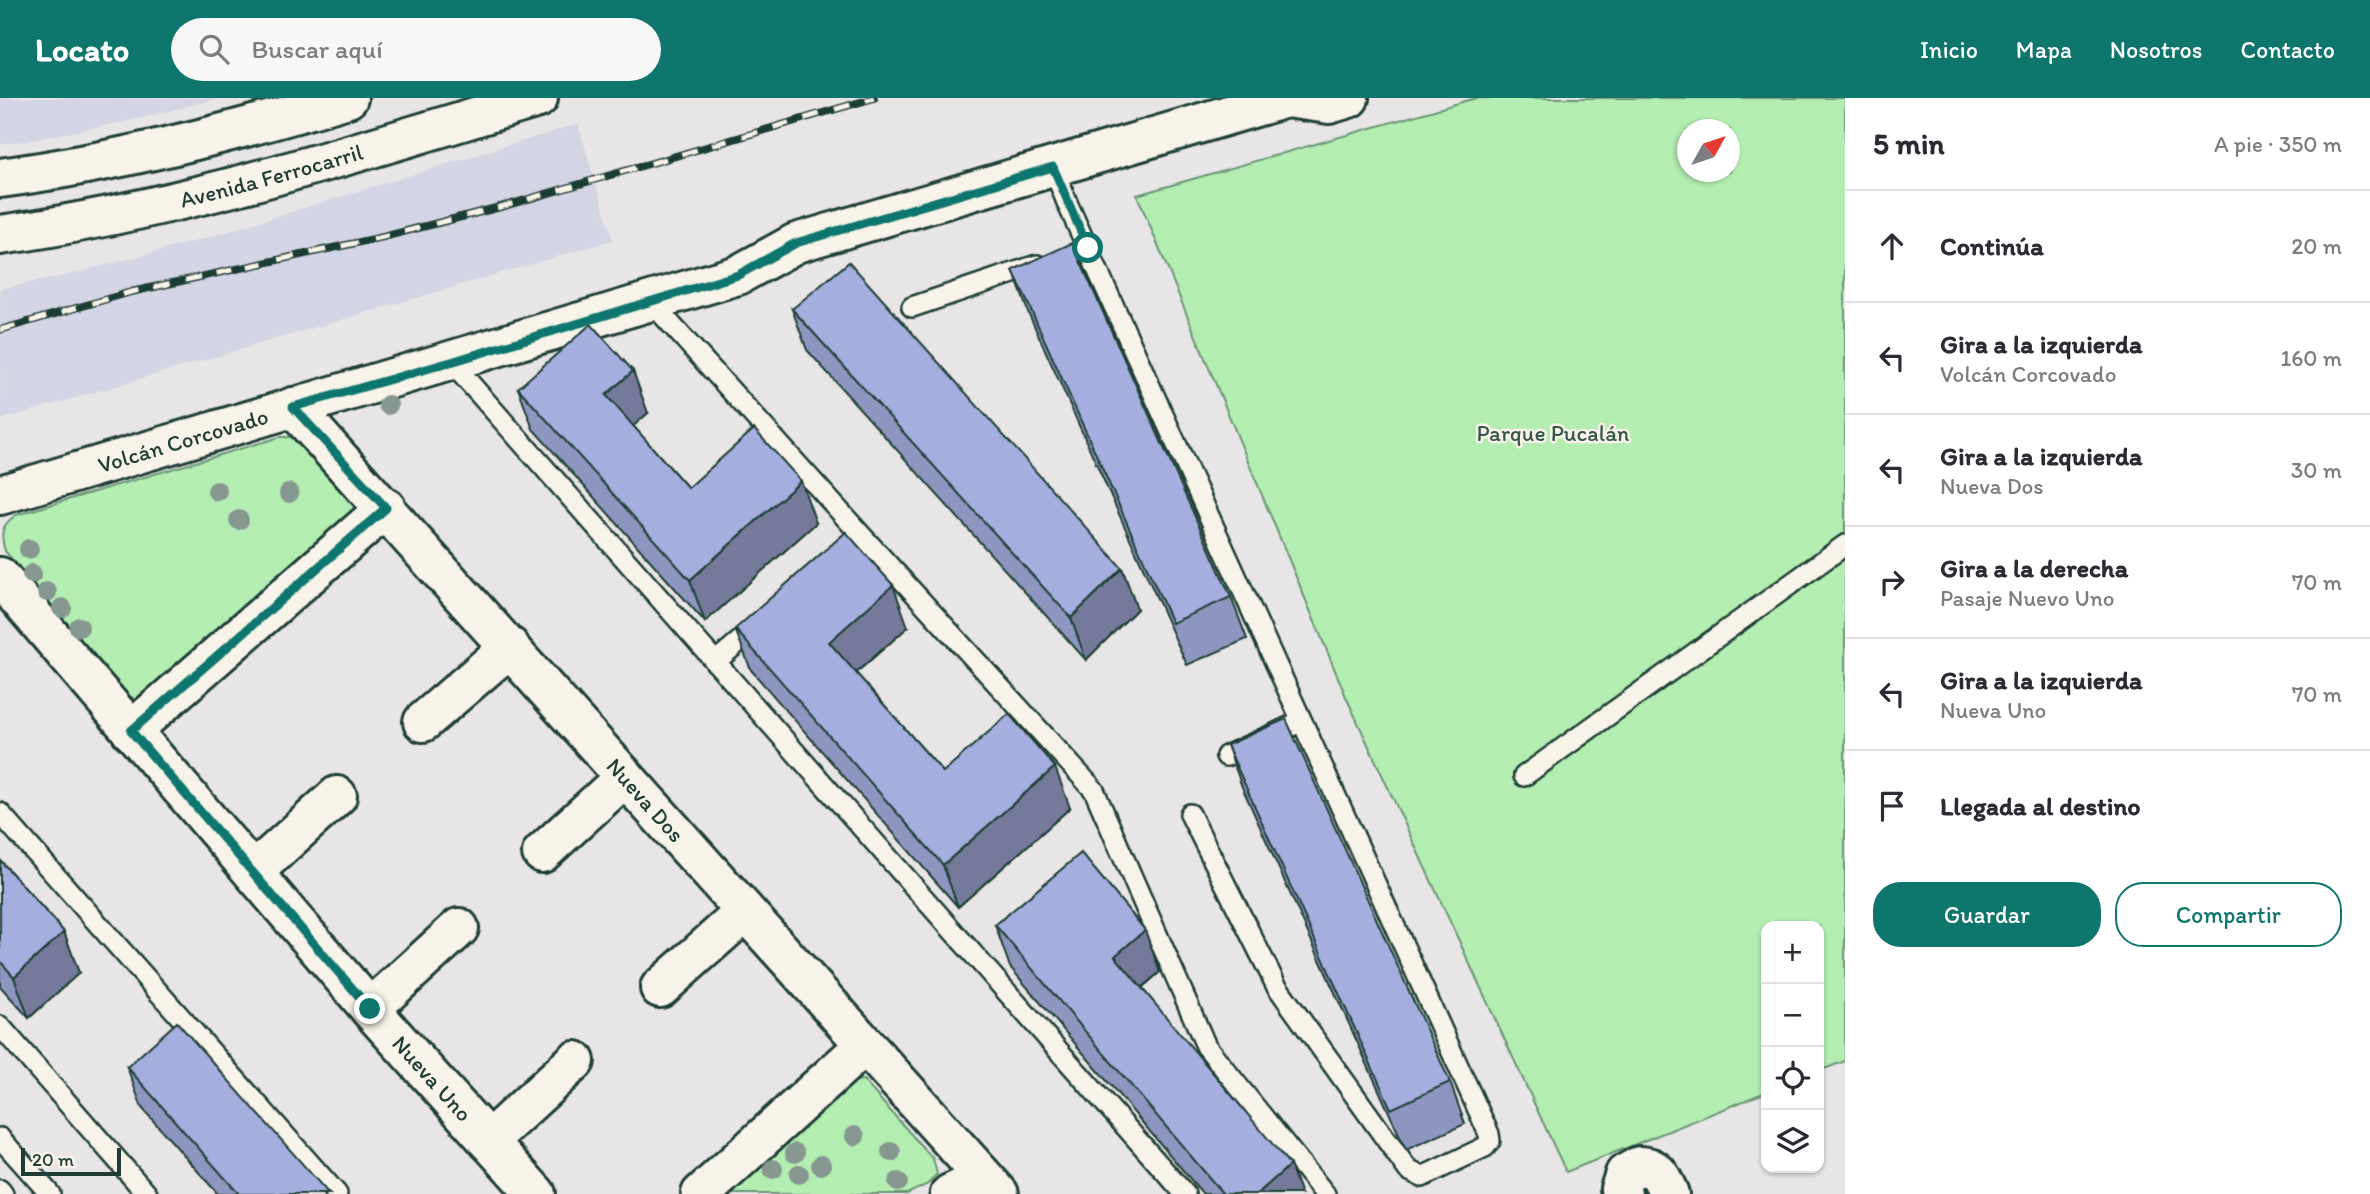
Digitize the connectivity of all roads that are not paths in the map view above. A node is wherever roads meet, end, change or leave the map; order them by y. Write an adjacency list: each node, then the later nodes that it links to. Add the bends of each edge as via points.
1 (348, 98): 6 (street, via 148,152)
2 (538, 98): 7 (street, Avenida Ferrocarril, via 269,179 95,220)
3 (1286, 98): 4 (street, Volcán Corcovado, via 1329,104); 5 (street, Volcán Corcovado)
4 (1349, 98)
5 (1053, 167): 9 (street, Volcán Corcovado, via 796,243 738,275); 20 (lane, via 1082,250)
6 (0, 178)
7 (0, 234)
8 (1050, 261): 10 (lane)
9 (652, 302): 11 (street, Volcán Corcovado); 48 (lane, via 857,542 1094,790 1206,1046)
10 (912, 307)
11 (451, 362): 12 (street, Volcán Corcovado); 19 (lane)
12 (293, 407): 13 (street, Volcán Corcovado); 14 (street, Nueva Dos)
13 (0, 495)
14 (386, 508): 18 (street, Nueva Dos); 22 (street)
15 (1845, 545): 24 (lane)
16 (0, 577): 22 (street, Nueva Uno)
17 (779, 608): 19 (lane)
18 (510, 646): 21 (street); 25 (street, Nueva Dos)
19 (715, 662): 47 (lane)
20 (1302, 720): 23 (lane); 28 (lane, via 1489,1134 1485,1147 1422,1177 1408,1170 1276,985)
21 (423, 722)
22 (131, 731): 30 (street, Nueva Uno)
23 (1226, 757)
24 (1524, 776)
25 (625, 778): 29 (street); 31 (street, Nueva Dos)
26 (337, 796): 30 (street)
27 (0, 813): 43 (lane)
28 (1190, 814)
29 (542, 853)
30 (254, 872): 34 (street, Nueva Uno)
31 (745, 912): 33 (street); 36 (street, Nueva Dos)
32 (459, 928): 34 (street)
33 (660, 988)
34 (370, 1009): 39 (street, Nueva Uno)
35 (0, 1026): 42 (lane)
36 (864, 1045): 40 (street, Nueva Dos); 45 (street)
37 (575, 1061): 39 (street)
38 (0, 1138): 41 (lane)
39 (488, 1141): 44 (street, Nueva Uno)
40 (992, 1186): 46 (street)
41 (50, 1194)
42 (147, 1194)
43 (337, 1194)
44 (536, 1194)
45 (701, 1194)
46 (950, 1194)
47 (1185, 1194)
48 (1325, 1194)
49 (1622, 1194): 50 (street, via 1622,1180 1631,1168 1639,1166 1661,1175)
50 (1669, 1194)

